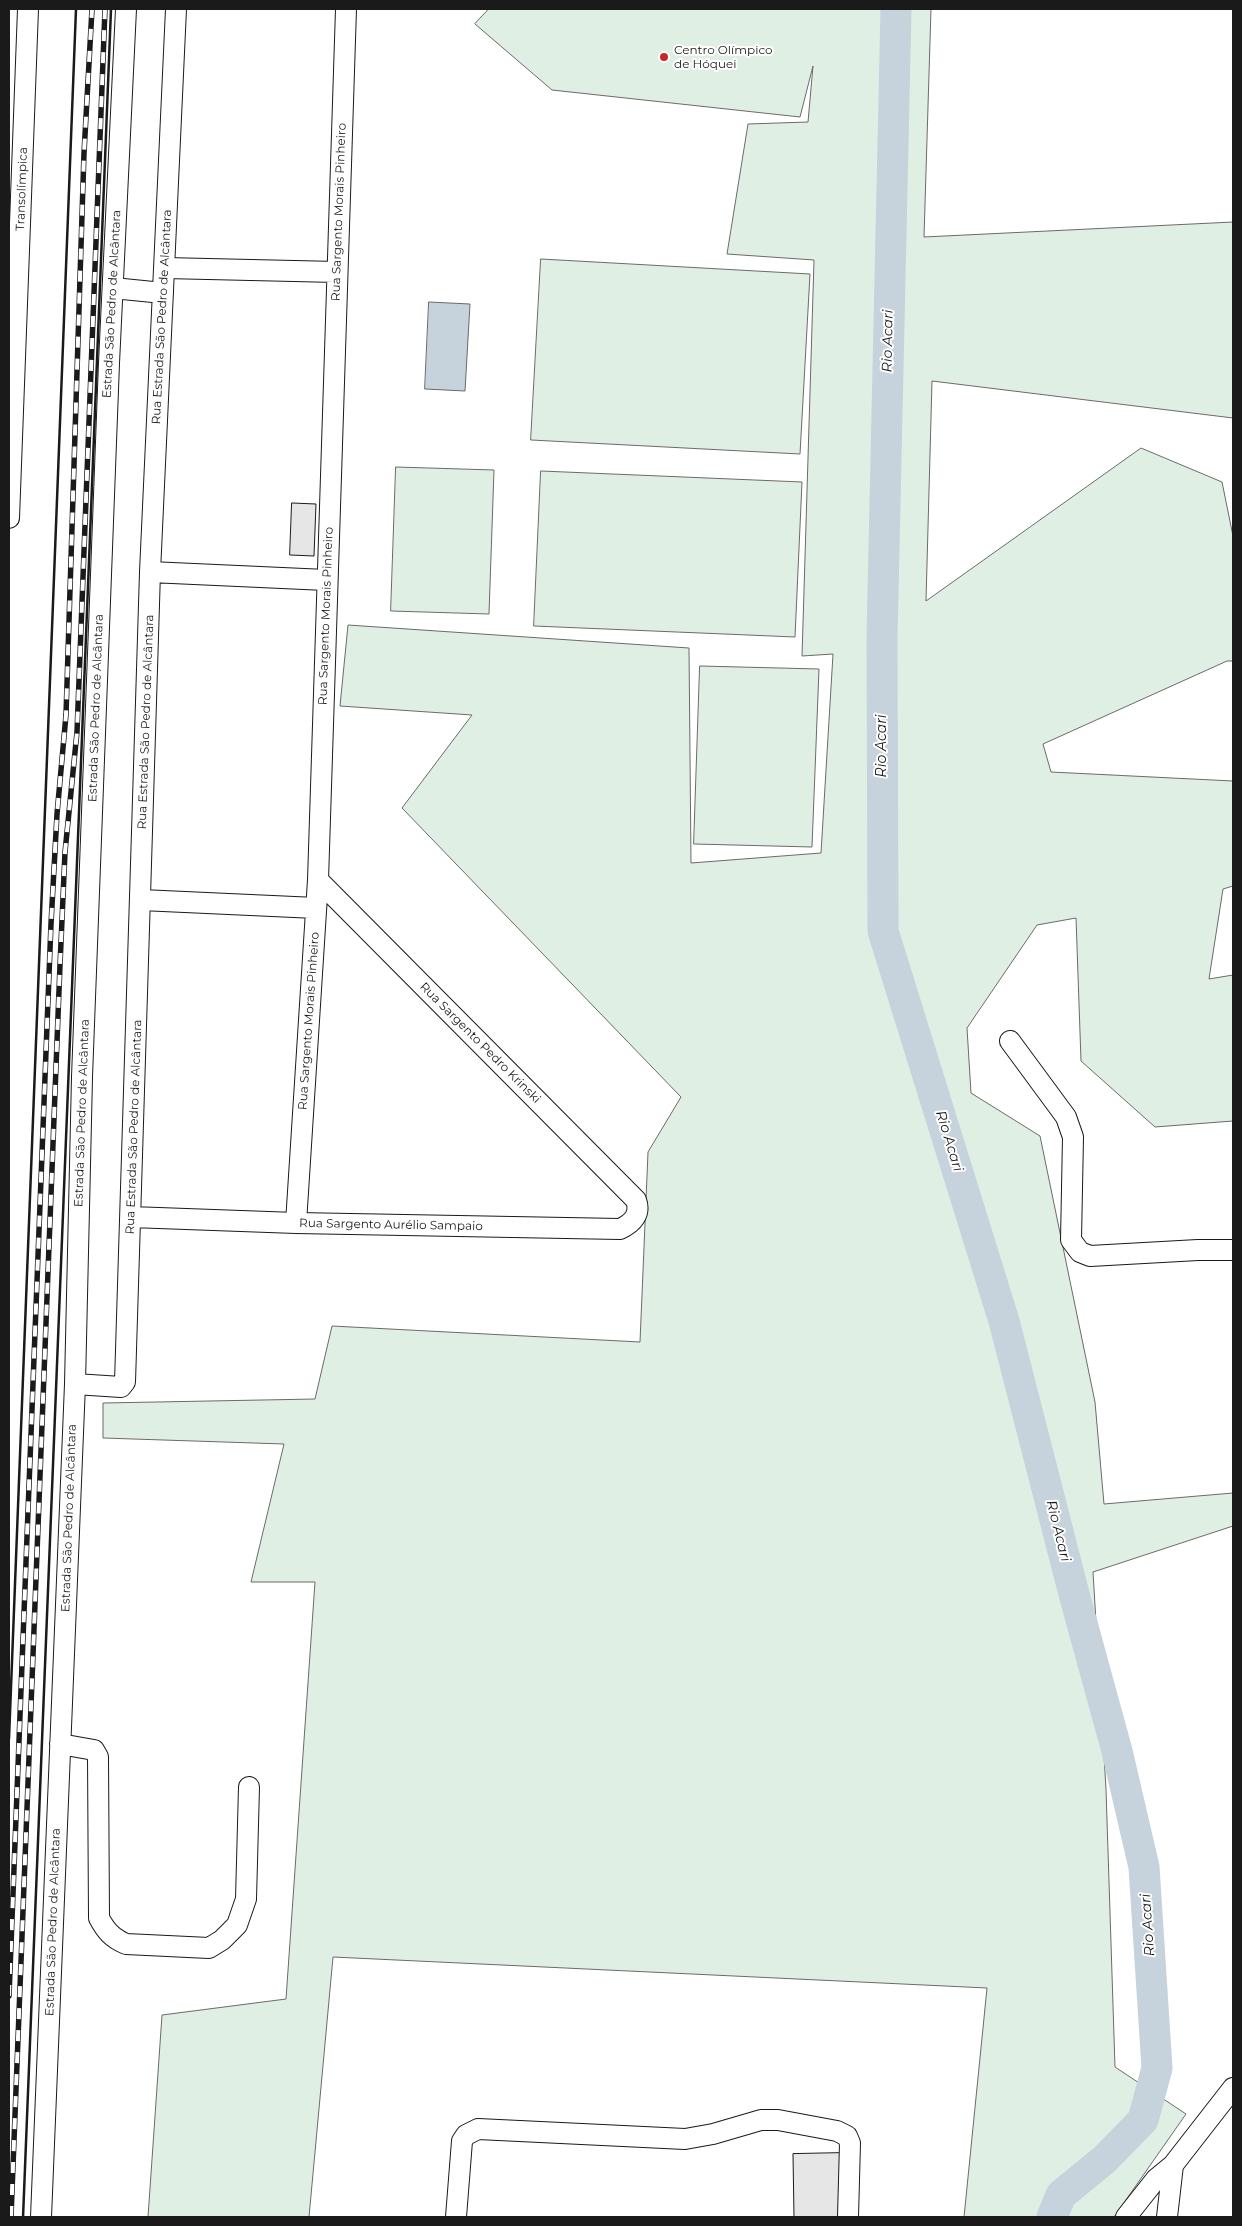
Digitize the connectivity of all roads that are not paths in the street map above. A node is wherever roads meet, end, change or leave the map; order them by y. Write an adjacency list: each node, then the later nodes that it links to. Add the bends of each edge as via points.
1 (28, 9): 9 (street, Transolímpica)
2 (126, 9): 7 (street, Estrada São Pedro de Alcântara)
3 (176, 9): 5 (street, Rua Estrada São Pedro de Alcântara)
4 (346, 9): 6 (street, Rua Sargento Morais Pinheiro)
5 (165, 268): 6 (street); 8 (street, Rua Estrada São Pedro de Alcântara)
6 (337, 272): 11 (street, Rua Sargento Morais Pinheiro)
7 (113, 288): 8 (street); 20 (street, Estrada São Pedro de Alcântara, via 82,1077)
8 (164, 293): 10 (street, Rua Estrada São Pedro de Alcântara)
9 (9, 518)
10 (150, 572): 11 (street); 13 (street, Rua Estrada São Pedro de Alcântara)
11 (326, 580): 12 (street, Rua Sargento Morais Pinheiro)
12 (318, 880): 14 (street, Rua Sargento Morais Pinheiro); 16 (street, Rua Sargento Pedro Krinski, via 636,1200)
13 (141, 900): 14 (street); 17 (street, Rua Estrada São Pedro de Alcântara)
14 (316, 908): 18 (street, Rua Sargento Morais Pinheiro)
15 (1010, 1041): 19 (street, via 1066,1118 1072,1137 1071,1240 1074,1247 1090,1256)
16 (638, 1207): 18 (street, Rua Sargento Aurélio Sampaio, via 636,1217 620,1229)
17 (131, 1217): 18 (street, Rua Sargento Aurélio Sampaio); 20 (street, Rua Estrada São Pedro de Alcântara, via 125,1382 121,1387)
18 (296, 1223)
19 (1233, 1250)
20 (75, 1384): 21 (street, Estrada São Pedro de Alcântara)
21 (60, 1744): 22 (street, via 94,1750 98,1757 99,1918 110,1935 126,1944 209,1948 238,1925 246,1900); 25 (street, Estrada São Pedro de Alcântara)
22 (249, 1787)
23 (1233, 2088): 24 (street)
24 (1173, 2165): 28 (street, via 1156,2179); 29 (street)
25 (41, 2217)
26 (456, 2217): 27 (street, via 462,2141 471,2131 685,2138 713,2134 761,2120 778,2120 837,2131 847,2136 850,2142)
27 (848, 2217)
28 (1126, 2217)
29 (1167, 2217)

